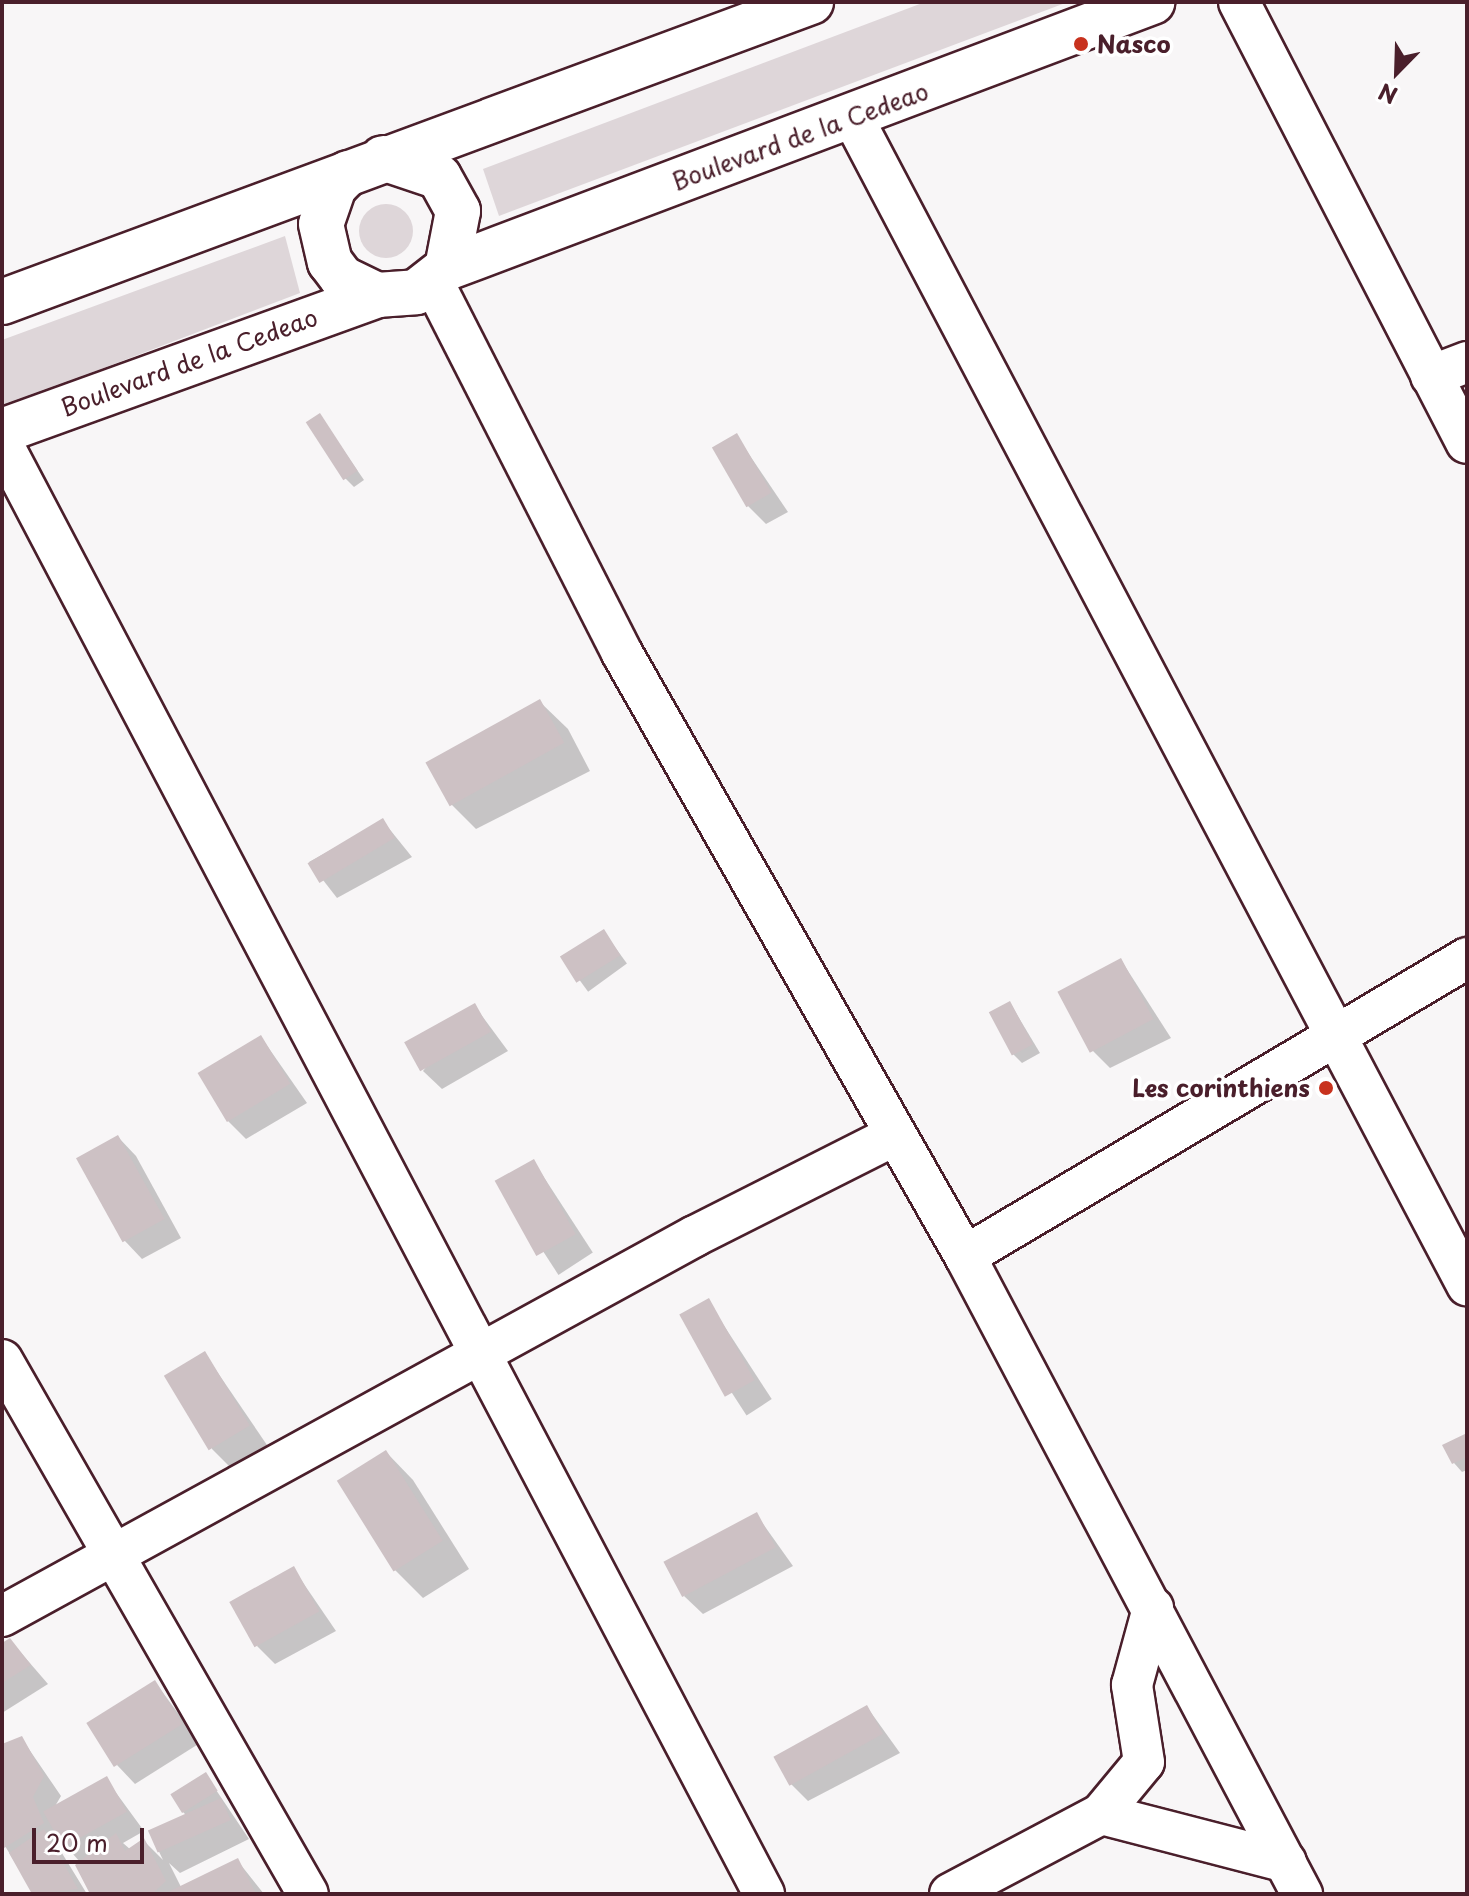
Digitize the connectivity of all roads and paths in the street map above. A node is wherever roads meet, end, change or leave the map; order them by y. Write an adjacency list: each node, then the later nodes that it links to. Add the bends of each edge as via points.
1 (811, 2): 5 (main road)
2 (1152, 2): 4 (main road, Boulevard de la Cedeao)
3 (1239, 2): 9 (street)
4 (853, 118): 6 (main road, Boulevard de la Cedeao); 14 (street)
5 (366, 166): 6 (main road, via 422,166 451,193 460,231); 7 (main road, via 325,204 323,244 342,278); 8 (main road)
6 (440, 275): 7 (main road, Boulevard de la Cedeao, via 416,292); 15 (street, via 622,653)
7 (377, 295): 10 (main road, Boulevard de la Cedeao)
8 (2, 302)
9 (1449, 369): 12 (street)
10 (2, 431)
11 (2, 443): 18 (street)
12 (1467, 443)
13 (1467, 958): 14 (street)
14 (1333, 1038): 16 (street); 17 (street)
15 (891, 1137): 16 (street); 18 (street)
16 (965, 1256): 21 (street)
17 (1467, 1285)
18 (480, 1356): 20 (street); 26 (street)
19 (2, 1360): 20 (street)
20 (118, 1555): 22 (street); 25 (street)
21 (1153, 1608): 23 (street, via 1132,1685 1144,1762); 24 (street)
22 (2, 1616)
23 (1101, 1814): 24 (street); 27 (street)
24 (1294, 1878)
25 (308, 1894)
26 (764, 1894)
27 (950, 1894)

